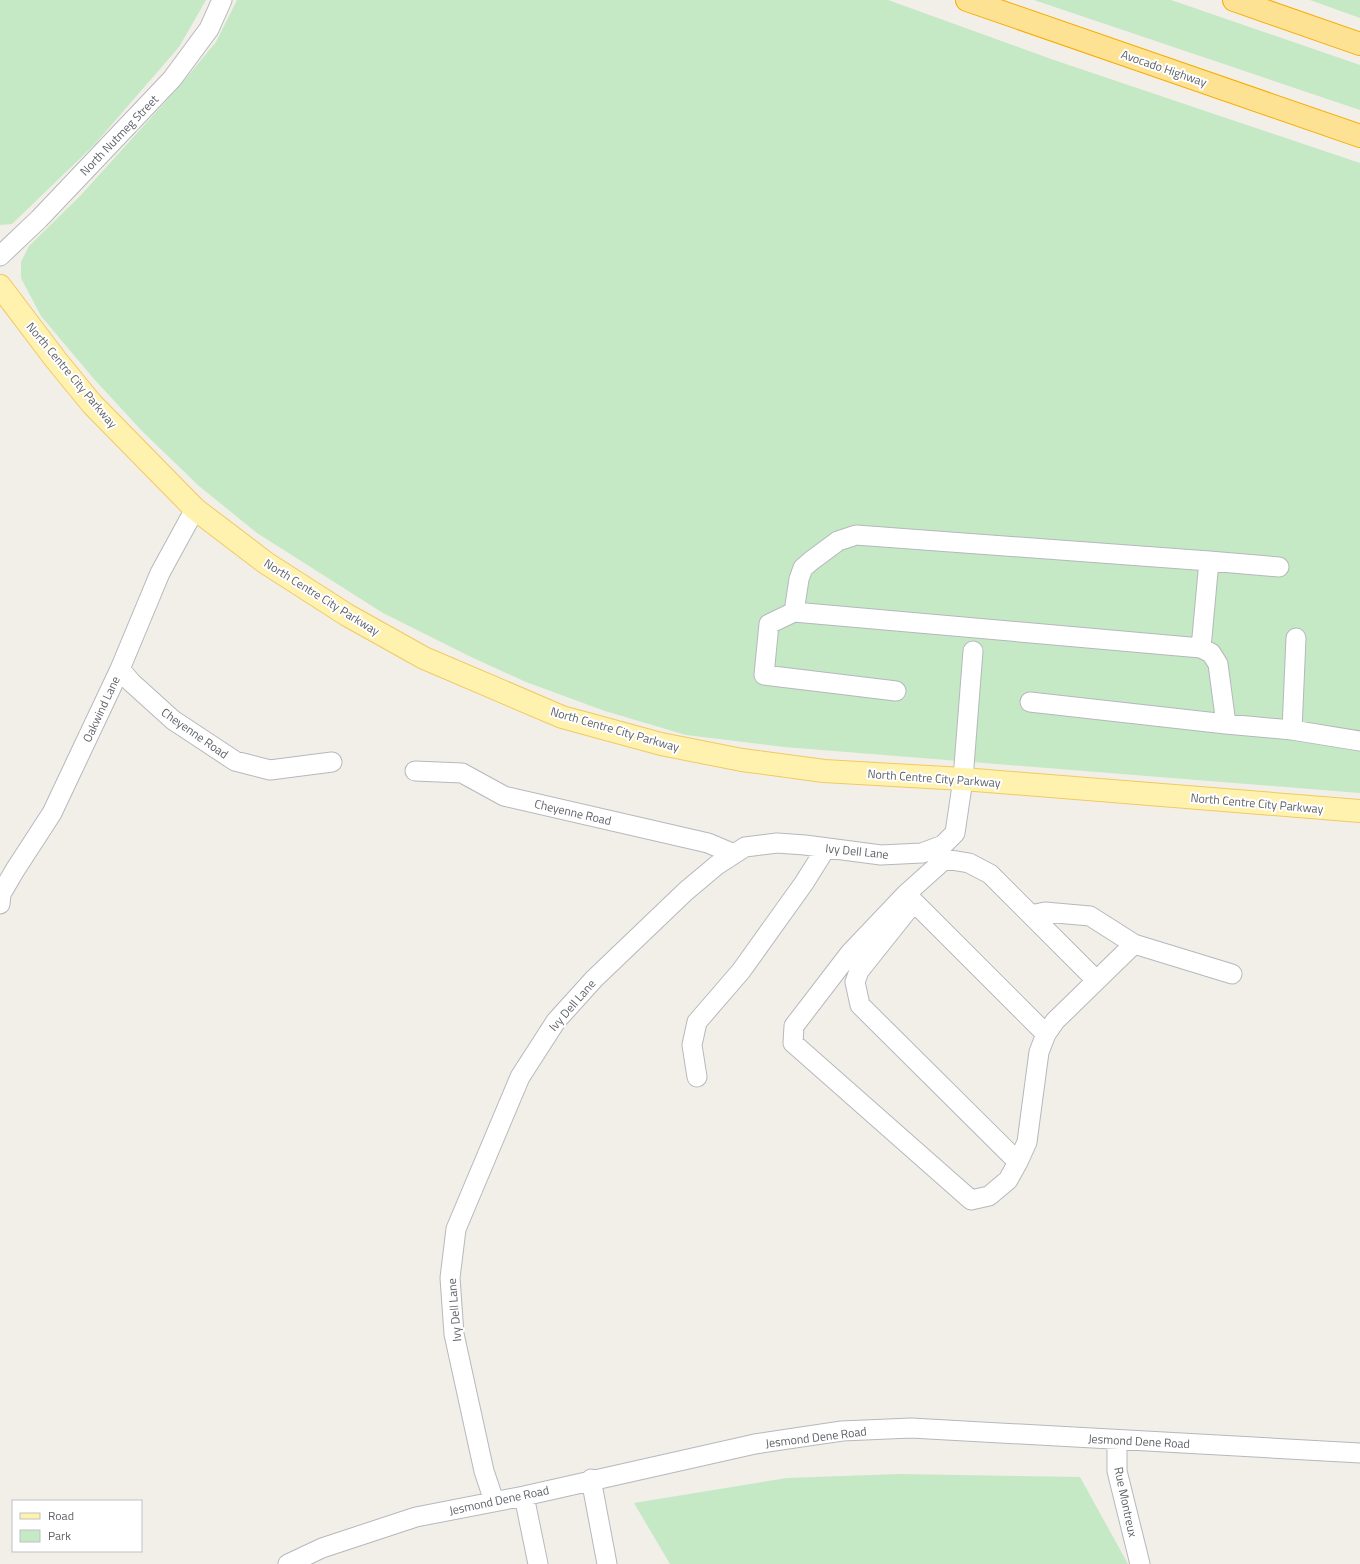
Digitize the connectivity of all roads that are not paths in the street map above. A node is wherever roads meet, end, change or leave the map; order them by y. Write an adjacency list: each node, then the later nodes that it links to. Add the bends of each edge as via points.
1 (222, 0): 6 (street, North Nutmeg Street, via 209,29 172,79 39,219)
2 (967, 0): 5 (highway, Avocado Highway)
3 (1234, 0): 4 (highway)
4 (1360, 44)
5 (1360, 136)
6 (0, 256)
7 (0, 286): 8 (main road, North Centre City Parkway, via 92,404)
8 (195, 509): 15 (street, Oakwind Lane, via 160,573); 23 (main road, North Centre City Parkway, via 266,563 339,611 424,658 562,717 661,744 742,760 824,771)
9 (1209, 561): 10 (street); 11 (street, via 856,535 838,541 803,568); 13 (street)
10 (1279, 568)
11 (794, 612): 13 (street); 16 (street, via 769,624 764,675)
12 (1296, 638): 19 (street)
13 (1201, 648): 18 (street, via 1211,654 1218,664)
14 (973, 651): 23 (street, Ivy Dell Lane)
15 (120, 669): 21 (street, Cheyenne Road, via 172,720 235,761 270,770); 29 (street, Oakwind Lane, via 52,813 1,894)
16 (896, 691)
17 (1030, 702): 18 (street)
18 (1226, 724): 19 (street)
19 (1292, 730): 20 (street)
20 (1360, 741)
21 (332, 762)
22 (415, 771): 27 (street, Cheyenne Road, via 462,773 504,796 708,843)
23 (963, 779): 24 (main road, North Centre City Parkway); 26 (street, Ivy Dell Lane, via 955,833)
24 (1360, 811)
25 (826, 848): 26 (street, Ivy Dell Lane, via 881,855); 27 (street, Ivy Dell Lane, via 778,843 745,847); 35 (street, via 741,971 698,1022 692,1045)
26 (944, 852): 28 (street); 30 (street, via 990,874)
27 (734, 854): 41 (street, Ivy Dell Lane, via 686,891 594,980 556,1021 520,1077 456,1229 450,1278 454,1334 484,1471)
28 (910, 898): 34 (street); 36 (street, via 859,971 855,982 860,1005); 36 (street, via 850,953 794,1026 794,1042 971,1200 989,1196 1008,1180)
29 (0, 904)
30 (1031, 915): 31 (street, via 1045,912 1090,916); 33 (street)
31 (1134, 944): 32 (street); 33 (street)
32 (1232, 974)
33 (1096, 980): 34 (street, via 1054,1021)
34 (1046, 1034): 36 (street, via 1039,1052 1027,1142)
35 (697, 1077)
36 (1018, 1162)
37 (1117, 1440): 38 (street, Jesmond Dene Road); 39 (street, Jesmond Dene Road, via 911,1428 842,1431 755,1444); 45 (street, Rue Montreux, via 1117,1471)
38 (1360, 1453)
39 (591, 1480): 40 (street, Jesmond Dene Road); 44 (street)
40 (524, 1496): 41 (street, Jesmond Dene Road); 43 (street)
41 (494, 1501): 42 (street, Jesmond Dene Road, via 416,1517 322,1548)
42 (288, 1564)
43 (538, 1564)
44 (607, 1564)
45 (1140, 1564)

